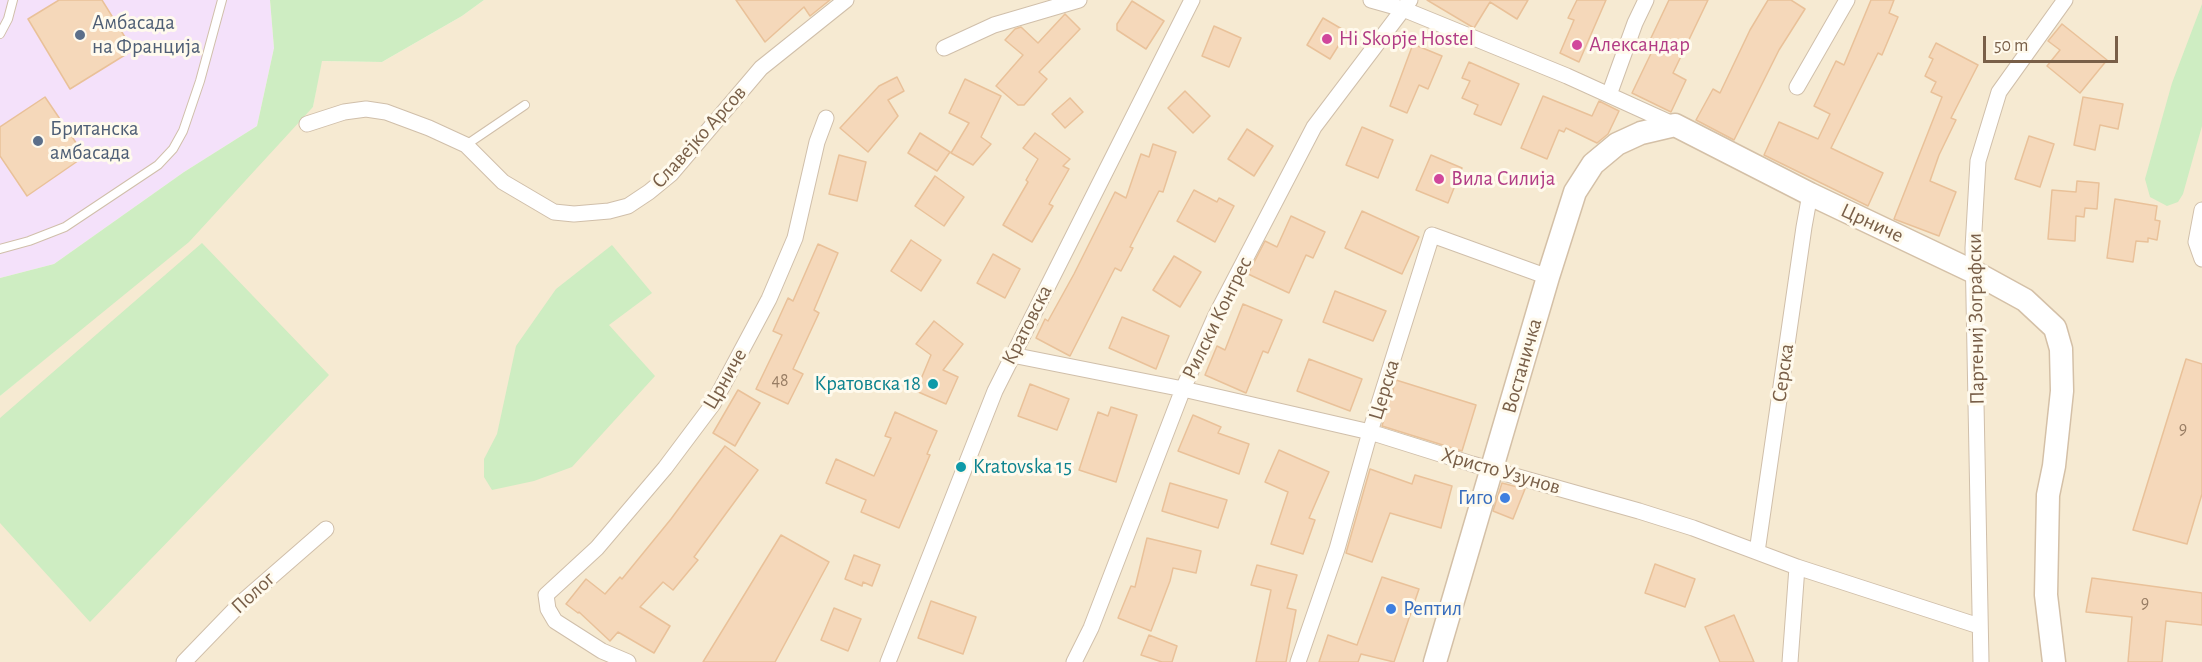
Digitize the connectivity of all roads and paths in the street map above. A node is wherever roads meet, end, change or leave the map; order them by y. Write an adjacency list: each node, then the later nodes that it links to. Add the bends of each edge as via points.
1 (13, 0): 11 (lane)
2 (222, 0): 22 (lane, via 200,81 173,149 158,165 65,227)
3 (846, 0): 19 (street, Славејко Арсов, via 761,68 671,174 628,206 595,214 554,212 503,182)
4 (1079, 0): 12 (street, via 994,25)
5 (1192, 0): 26 (street, Кратовска)
6 (1371, 0): 10 (street, Црниче)
7 (1646, 0): 14 (street)
8 (1847, 0): 13 (street)
9 (2065, 0): 24 (street, Партениј Зографски, via 1999,92 1977,161)
10 (1407, 5): 14 (street, Црниче); 27 (street, Рилски Конгрес, via 1314,127 1215,317)
11 (0, 34)
12 (944, 48)
13 (1797, 87)
14 (1609, 95): 18 (street, Црниче)
15 (525, 105): 19 (lane)
16 (826, 118): 35 (street, Црниче, via 783,270 713,404 597,548 546,595 555,621 602,651)
17 (308, 124): 19 (street, Славејко Арсов, via 344,112 387,112)
18 (1675, 125): 20 (street, Црниче); 25 (street, Востаничка, via 1629,138 1593,164 1575,192)
19 (466, 145)
20 (1810, 194): 24 (street, Црниче); 31 (street, Серска)
21 (2202, 210): 23 (street, via 2196,242)
22 (0, 249)
23 (2202, 259)
24 (1974, 272): 33 (street, Партениј Зографски); 42 (street, Црниче, via 2033,307 2060,338 2062,411 2048,495 2046,566)
25 (1548, 278): 28 (street, Церска, via 1432,235); 29 (street, Востаничка)
26 (1012, 356): 27 (street, Христо Узунов); 36 (street, Кратовска)
27 (1183, 389): 28 (street, Христо Узунов); 37 (street, Рилски Конгрес)
28 (1370, 432): 29 (street, Христо Узунов); 38 (street, Церска, via 1337,549)
29 (1492, 469): 31 (street, Христо Узунов, via 1639,511); 39 (street, Востаничка)
30 (326, 529): 34 (street, Полог, via 241,603)
31 (1757, 552): 32 (street, Христо Узунов)
32 (1797, 567): 33 (street, Христо Узунов); 40 (street)
33 (1979, 626): 41 (street, Партениј Зографски)
34 (184, 662)
35 (628, 662)
36 (888, 662)
37 (1074, 662)
38 (1298, 662)
39 (1435, 662)
40 (1790, 662)
41 (1981, 662)
42 (2054, 662)

